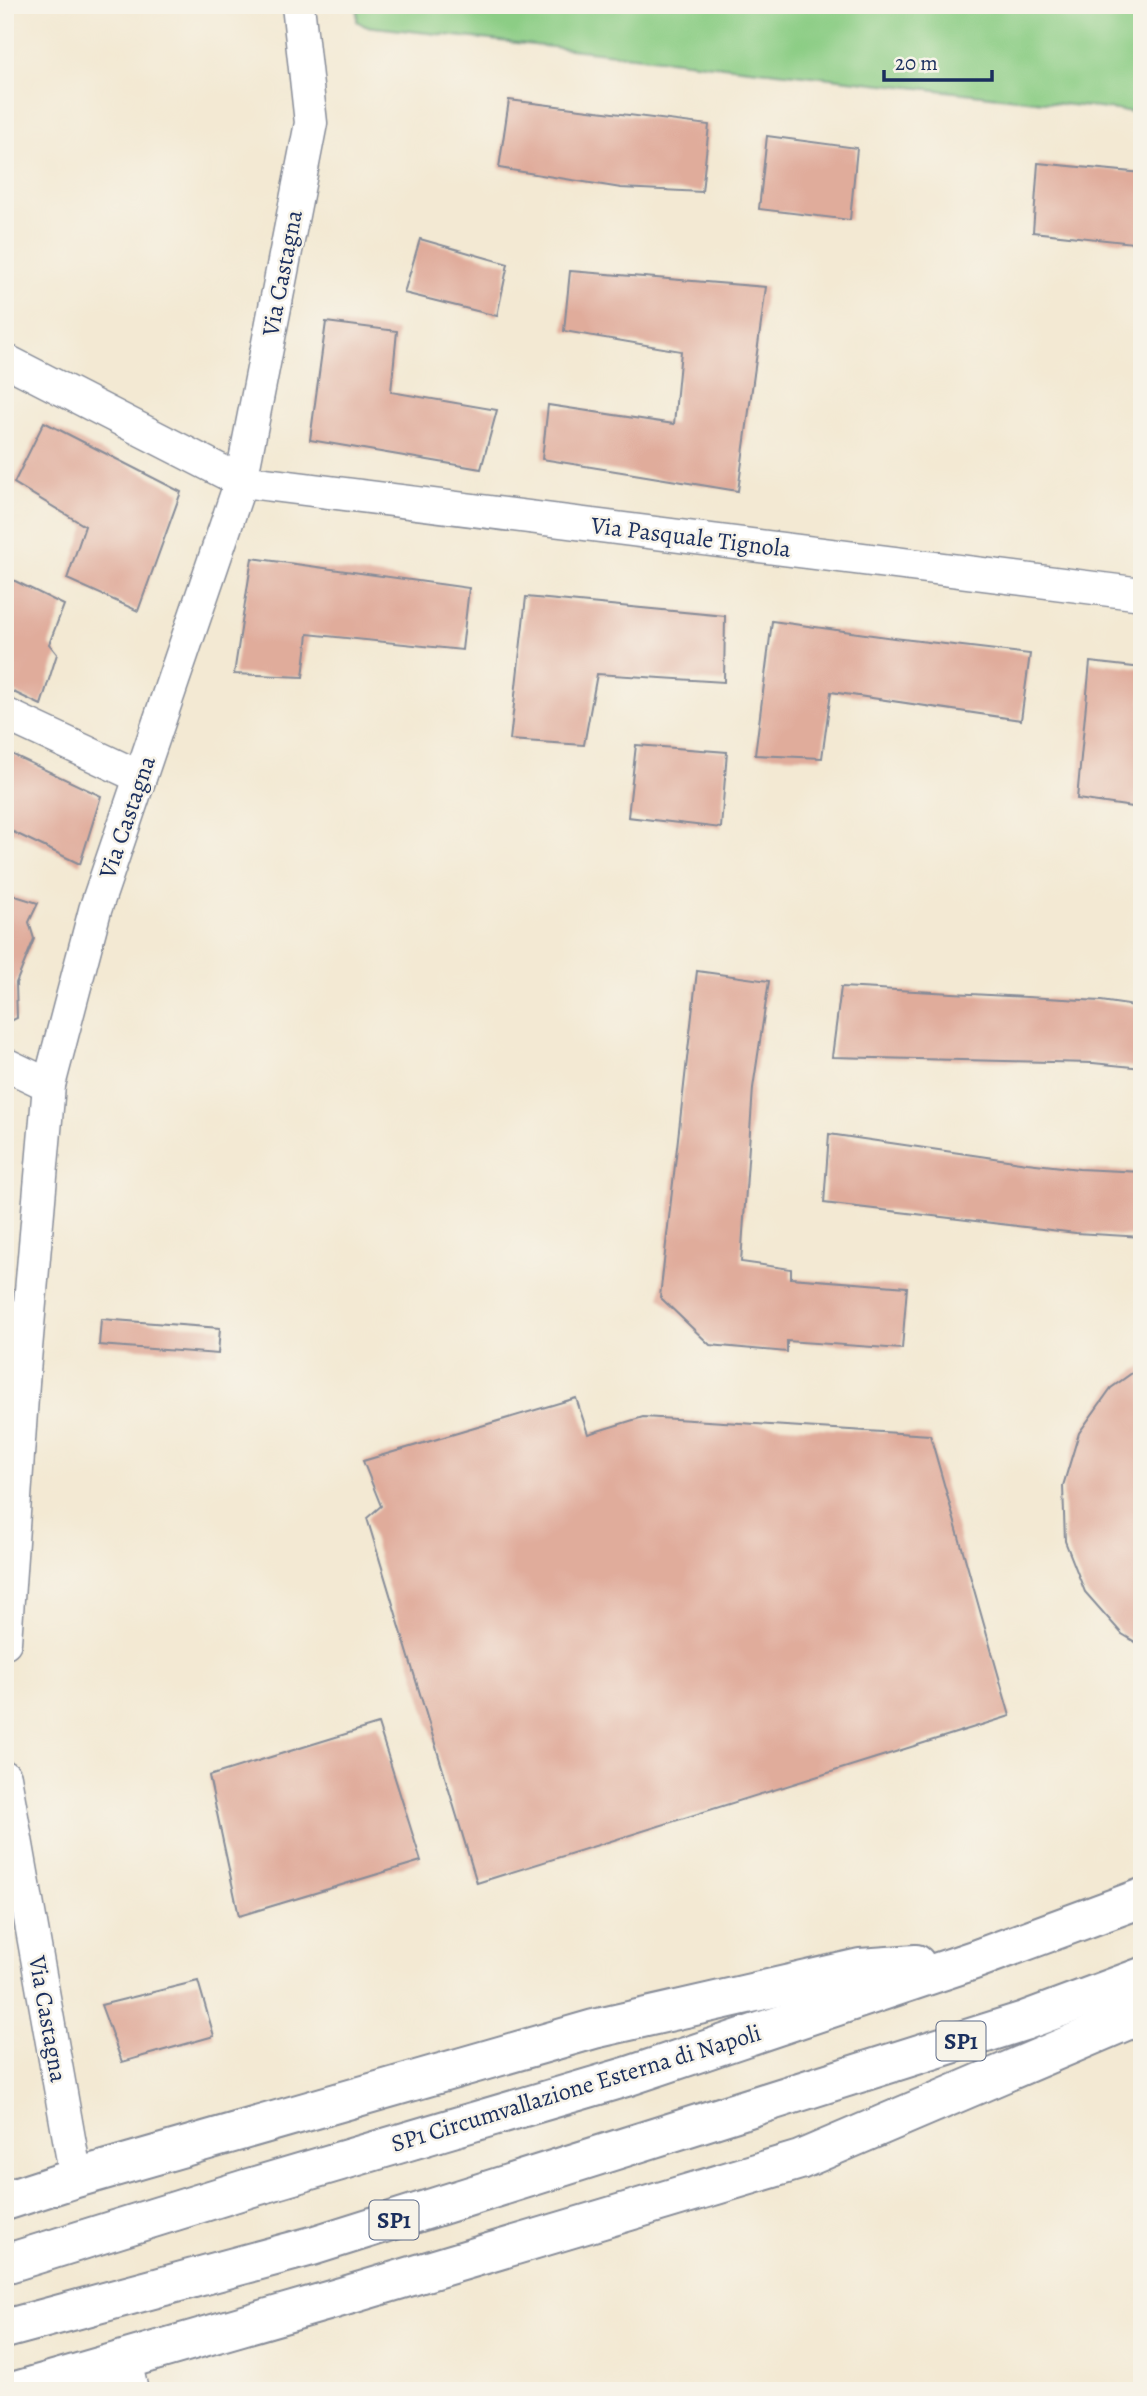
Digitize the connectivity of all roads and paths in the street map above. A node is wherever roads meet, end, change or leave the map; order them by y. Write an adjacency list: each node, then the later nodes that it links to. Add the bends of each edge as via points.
1 (298, 5): 3 (street, Via Castagna, via 311,123)
2 (5, 360): 3 (street, Via Pasquale Tignola)
3 (241, 481): 4 (street, Via Pasquale Tignola); 6 (street, Via Castagna)
4 (1142, 594)
5 (5, 714): 6 (street)
6 (140, 777): 8 (street, Via Castagna, via 95,910)
7 (5, 1065): 8 (street)
8 (49, 1085): 9 (street, Via Castagna)
9 (14, 1380): 10 (street, Via Castagna)
10 (5, 1642)
11 (5, 1777): 16 (street, Via Castagna)
12 (1142, 1898): 13 (highway, SP1 Circumvallazione Esterna di Napoli)
13 (974, 1960): 16 (highway, via 860,1968 594,2029); 18 (highway, SP1 Circumvallazione Esterna di Napoli, via 629,2076)
14 (1142, 1977): 19 (highway, SP1, via 1024,2021 312,2246)
15 (1142, 2014): 20 (highway, via 800,2160)
16 (76, 2178): 17 (highway)
17 (5, 2201)
18 (5, 2264)
19 (5, 2329)
20 (128, 2375): 21 (highway)
21 (16, 2391)

